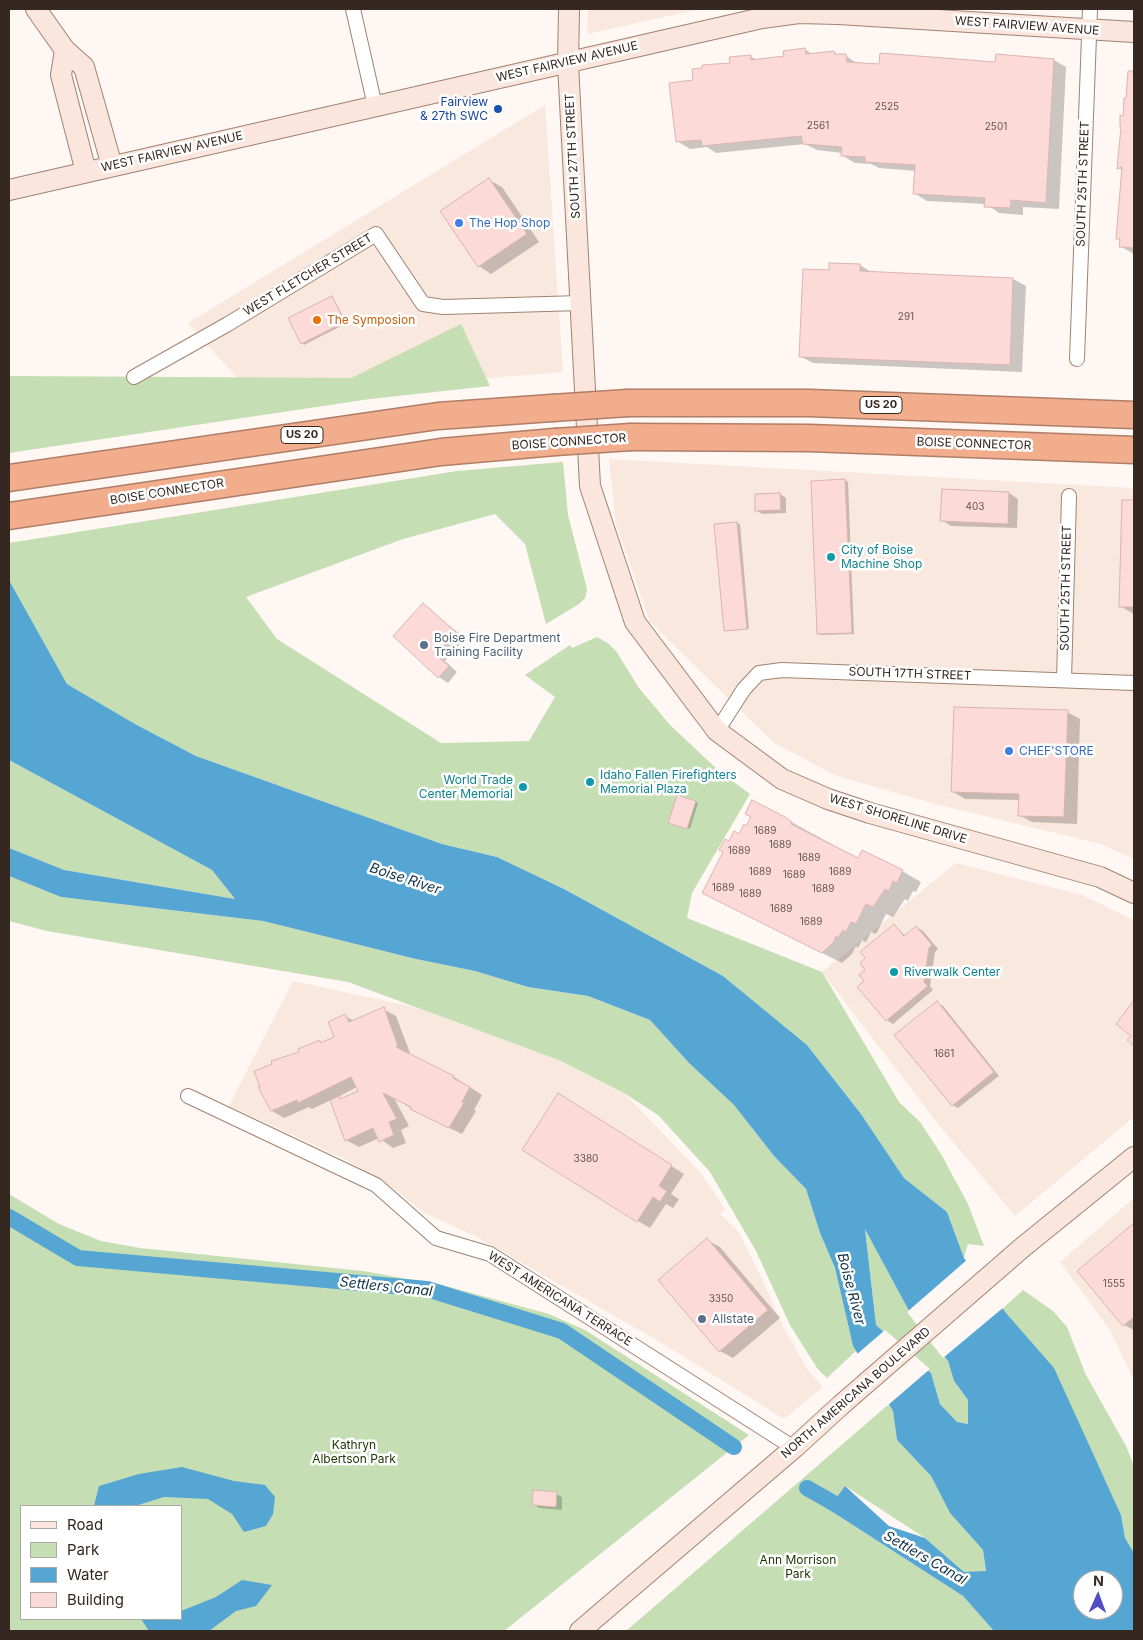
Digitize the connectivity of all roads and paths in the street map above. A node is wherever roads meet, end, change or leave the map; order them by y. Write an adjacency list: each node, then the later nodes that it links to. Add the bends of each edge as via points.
1 (36, 9): 7 (main road)
2 (353, 9): 9 (street)
3 (568, 9): 8 (main road, SOUTH 27TH STREET)
4 (1090, 9): 5 (street, SOUTH 25TH STREET)
5 (1089, 30): 6 (main road, WEST FAIRVIEW AVENUE); 8 (main road, WEST FAIRVIEW AVENUE, via 799,13 715,27); 14 (street, SOUTH 25TH STREET)
6 (1134, 32)
7 (64, 50): 10 (main road, via 84,67); 11 (main road, via 61,75)
8 (568, 64): 9 (main road, WEST FAIRVIEW AVENUE); 13 (main road, SOUTH 27TH STREET)
9 (375, 106): 10 (main road, WEST FAIRVIEW AVENUE)
10 (112, 166): 11 (main road, WEST FAIRVIEW AVENUE)
11 (86, 172): 12 (main road, WEST FAIRVIEW AVENUE)
12 (9, 190)
13 (581, 302): 15 (street, WEST FLETCHER STREET, via 443,307 423,304 376,234); 23 (main road, WEST SHORELINE DRIVE, via 590,486 634,622)
14 (1077, 359)
15 (134, 378)
16 (1134, 415): 18 (highway, US 20, bridge, via 809,402 628,403 438,416)
17 (1134, 450): 20 (highway, BOISE CONNECTOR, bridge, via 809,438 631,437 441,452)
18 (9, 478)
19 (1069, 496): 21 (street, SOUTH 25TH STREET)
20 (9, 516)
21 (1064, 680): 22 (street, SOUTH 17TH STREET); 23 (street, SOUTH 17TH STREET, via 794,670 759,673 744,689)
22 (1134, 683)
23 (717, 731): 24 (main road, WEST SHORELINE DRIVE, via 782,779 828,799 1100,877)
24 (1134, 893)
25 (188, 1096): 27 (street, WEST AMERICANA TERRACE, via 376,1185 436,1238 490,1254)
26 (1134, 1157): 27 (main road, NORTH AMERICANA BOULEVARD, via 1007,1262)
27 (794, 1448): 28 (main road, NORTH AMERICANA BOULEVARD)
28 (580, 1631)

